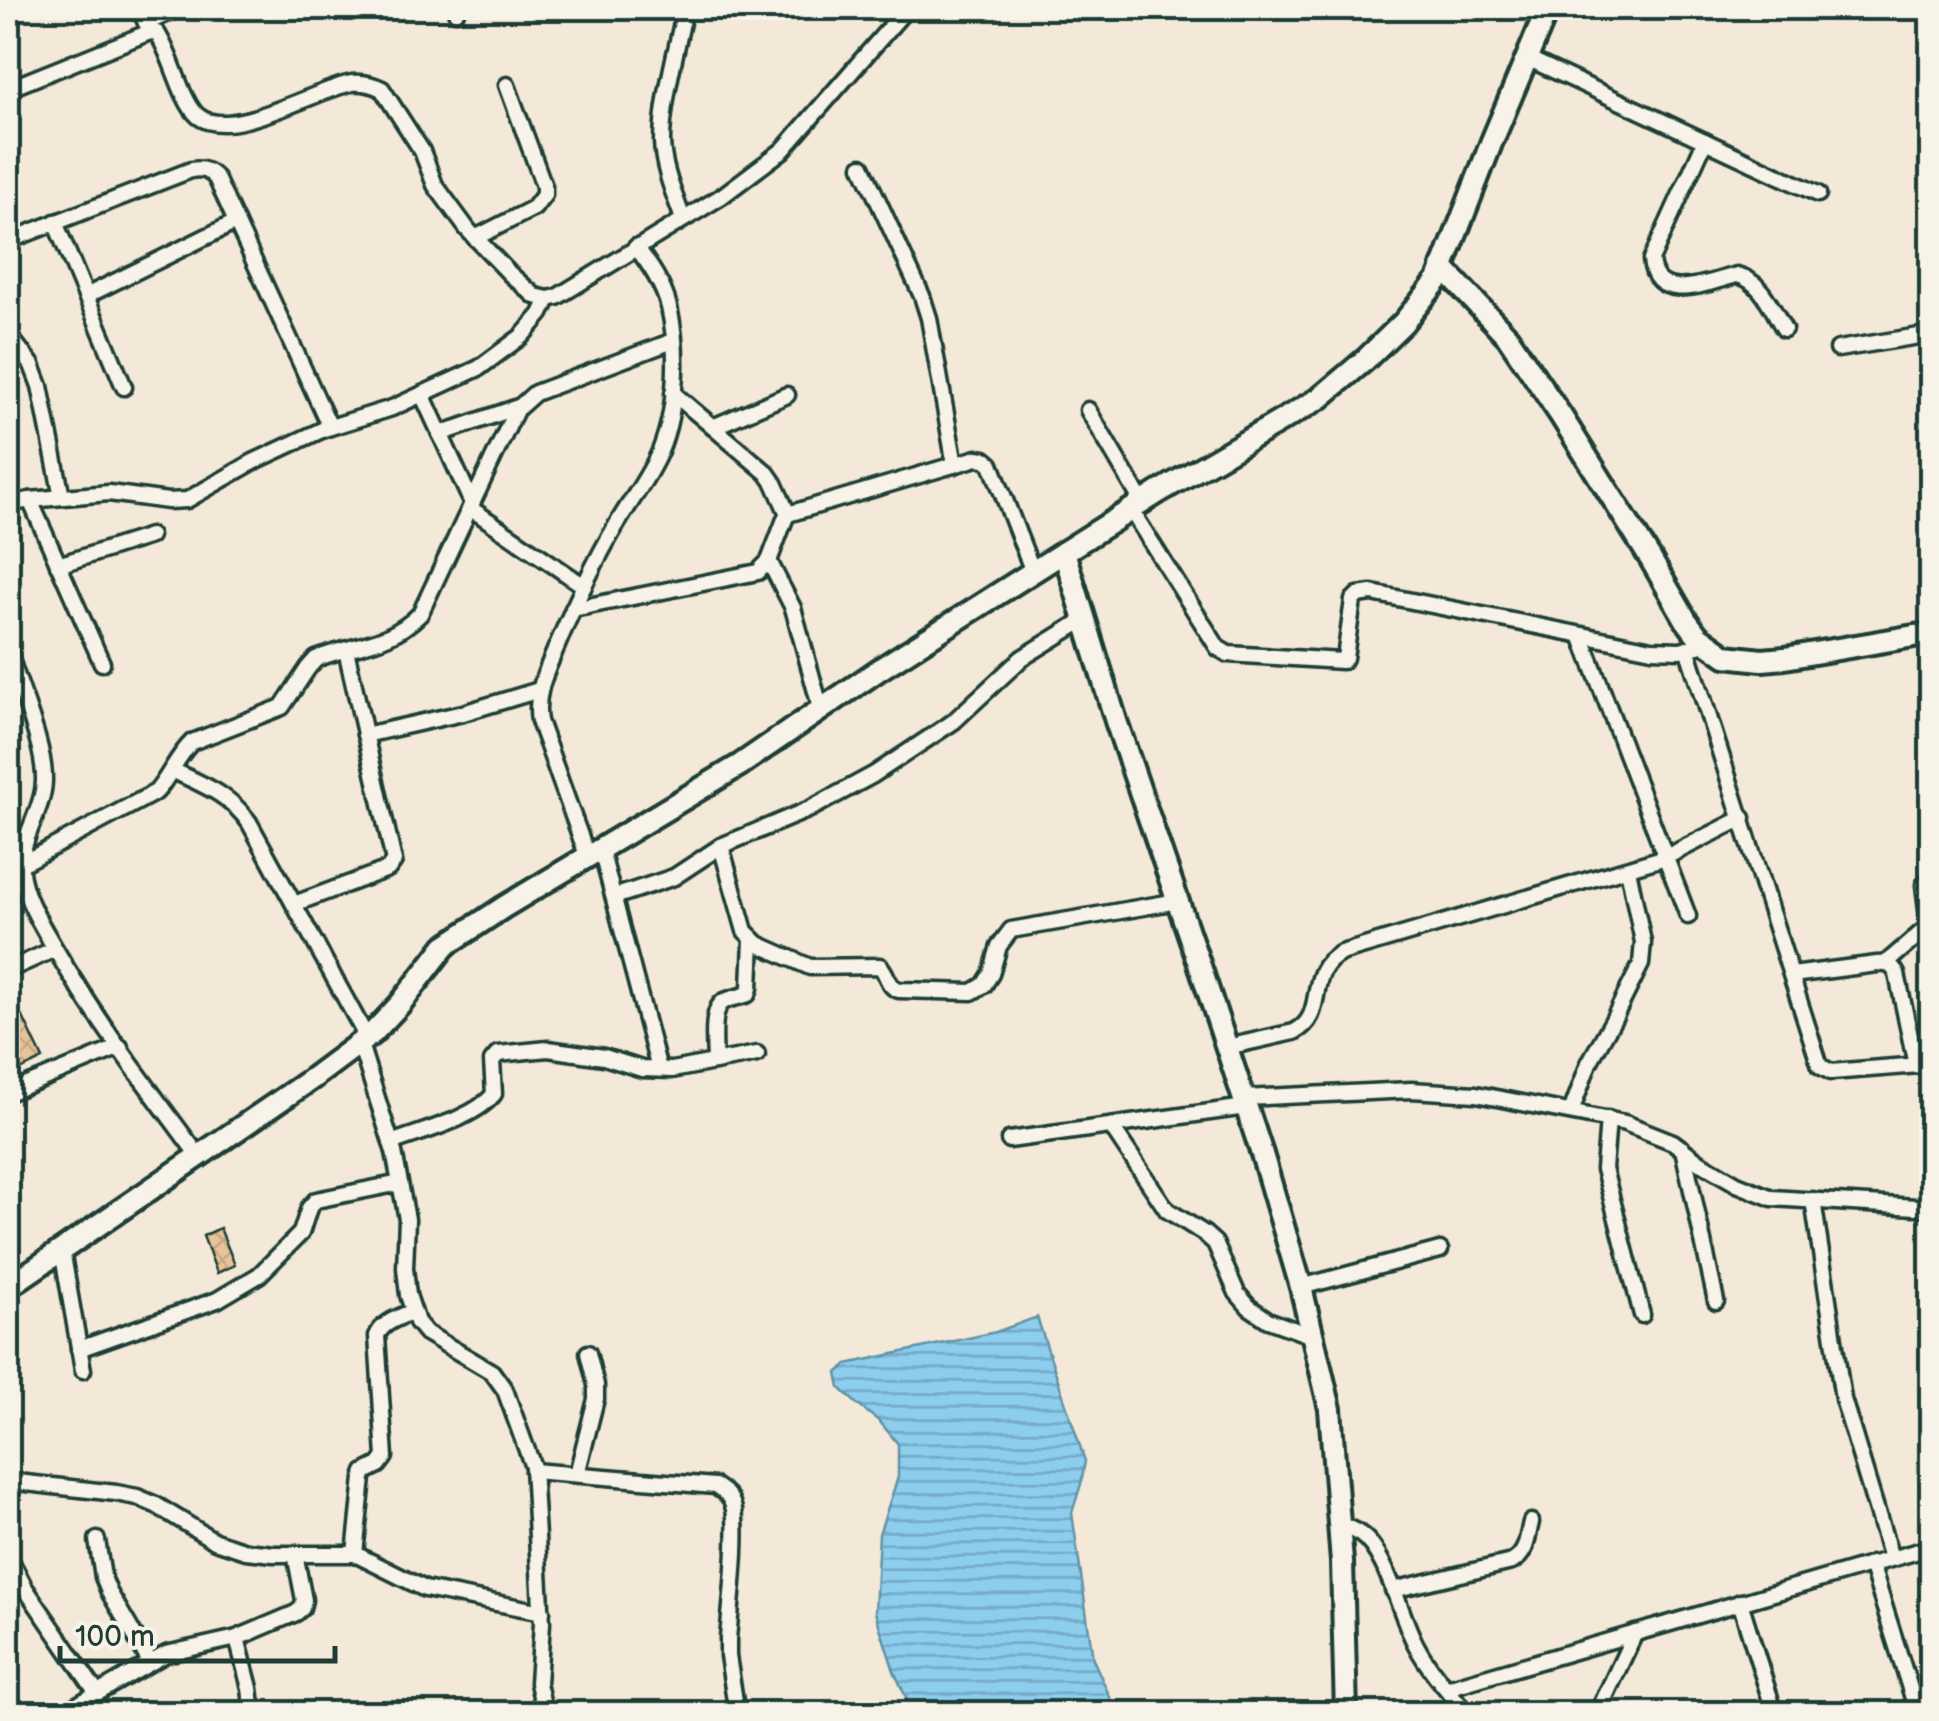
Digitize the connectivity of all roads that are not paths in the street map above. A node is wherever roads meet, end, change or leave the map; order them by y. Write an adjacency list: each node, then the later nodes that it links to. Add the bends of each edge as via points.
1 (139, 8): 6 (street)
2 (180, 8): 6 (street)
3 (684, 8): 13 (street, via 662,143)
4 (907, 8): 13 (street, via 783,150)
5 (1548, 8): 7 (main road)
6 (148, 28): 9 (street); 16 (street, via 166,46 191,108 210,122 256,117 351,83 382,89 436,185)
7 (1527, 58): 10 (street); 19 (main road)
8 (507, 85): 16 (street, via 544,194 534,208)
9 (8, 89)
10 (1705, 142): 12 (street); 22 (street, via 1652,269 1663,284 1678,289 1744,276)
11 (862, 166): 36 (street, via 929,318)
12 (1818, 194)
13 (683, 219): 18 (street)
14 (56, 222): 15 (street, via 200,168 216,178); 17 (street); 20 (street)
15 (236, 222): 20 (street); 33 (street)
16 (476, 238): 21 (street, via 535,296)
17 (8, 241)
18 (636, 247): 21 (street); 25 (street, via 669,306)
19 (1442, 268): 41 (main road, via 1403,323 1320,398); 53 (main road, via 1508,337 1698,636)
20 (86, 296): 27 (street)
21 (548, 300): 29 (street, via 522,336 479,368)
22 (1784, 329)
23 (8, 334): 37 (street, via 40,386)
24 (1932, 334): 26 (street)
25 (673, 341): 28 (street); 31 (street, via 535,393)
26 (1838, 349)
27 (124, 387)
28 (673, 393): 34 (street); 48 (street, via 659,454)
29 (422, 394): 33 (street); 35 (street)
30 (787, 395): 34 (street)
31 (518, 407): 35 (street); 40 (street)
32 (1088, 410): 41 (street)
33 (330, 427): 37 (street, via 187,500 108,493)
34 (714, 427): 42 (street, via 767,473)
35 (440, 434): 40 (street)
36 (955, 464): 42 (street); 47 (street, via 976,458 990,464)
37 (62, 497): 38 (street)
38 (30, 500): 39 (street); 46 (street)
39 (8, 504)
40 (471, 506): 48 (street); 55 (street, via 420,614 388,638)
41 (1137, 506): 44 (main road); 52 (street, via 1218,648 1228,654 1342,661 1353,600 1372,593)
42 (788, 514): 45 (street)
43 (150, 536): 46 (street)
44 (1064, 552): 47 (main road); 50 (main road)
45 (770, 561): 49 (street, via 758,572); 58 (street, via 793,608)
46 (58, 565): 56 (street)
47 (1033, 572): 58 (main road)
48 (584, 586): 49 (street)
49 (572, 609): 57 (street)
50 (1085, 619): 62 (street, via 1022,658 953,722 873,775); 69 (main road)
51 (1932, 633): 53 (main road, via 1762,660)
52 (1580, 635): 53 (street, via 1652,649); 64 (street)
53 (1698, 646): 61 (street)
54 (8, 648): 65 (street, via 44,779)
55 (346, 650): 59 (street); 60 (street, via 316,659 282,707 192,742)
56 (102, 664)
57 (540, 690): 59 (street); 63 (street, via 539,721)
58 (821, 710): 63 (main road)
59 (365, 735): 70 (street, via 393,866)
60 (172, 770): 65 (street, via 156,792); 70 (street, via 238,807)
61 (1743, 818): 64 (street); 76 (street)
62 (721, 846): 68 (street, via 682,873); 72 (street)
63 (594, 854): 68 (street); 77 (main road, via 445,946)
64 (1666, 857): 66 (street); 71 (street)
65 (15, 868): 73 (street)
66 (1628, 868): 79 (street, via 1329,961 1303,1027); 86 (street, via 1641,964 1589,1062)
67 (1932, 878): 74 (street, via 1924,885 1929,926)
68 (614, 896): 83 (street)
69 (1178, 901): 72 (street, via 1011,930 984,985 972,992 899,990 880,966 810,967); 79 (main road)
70 (294, 904): 77 (street)
71 (1688, 916)
72 (752, 940): 81 (street, via 748,994 718,1006)
73 (55, 949): 75 (street); 78 (street)
74 (1886, 964): 76 (street); 82 (street, via 1897,974)
75 (8, 970)
76 (1792, 974): 82 (street, via 1820,1066)
77 (363, 1041): 90 (street); 92 (main road)
78 (120, 1047): 84 (street); 92 (street)
79 (1227, 1047): 85 (main road)
80 (757, 1054): 81 (street)
81 (715, 1062): 83 (street)
82 (1924, 1065)
83 (659, 1070): 90 (street, via 548,1049 498,1054 488,1101)
84 (8, 1093)
85 (1245, 1103): 86 (street, via 1411,1090); 88 (street); 99 (main road)
86 (1572, 1112): 87 (street)
87 (1608, 1119): 91 (street); 102 (street, via 1604,1170)
88 (1112, 1126): 89 (street); 103 (street, via 1167,1210 1214,1243 1249,1307)
89 (1009, 1140)
90 (392, 1143): 93 (street)
91 (1682, 1149): 94 (street, via 1772,1198); 100 (street)
92 (198, 1156): 96 (main road)
93 (400, 1184): 101 (street); 104 (street, via 316,1200 301,1234 239,1288)
94 (1813, 1200): 95 (street); 117 (street, via 1843,1399)
95 (1932, 1208)
96 (62, 1250): 98 (main road); 104 (street)
97 (1440, 1250): 99 (street)
98 (8, 1287)
99 (1301, 1287): 103 (main road)
100 (1716, 1301)
101 (413, 1312): 107 (street, via 426,1333 492,1372 505,1390); 116 (street, via 379,1330 385,1457 365,1472)
102 (1642, 1316)
103 (1312, 1336): 111 (main road, via 1330,1409)
104 (79, 1349): 106 (street)
105 (588, 1353): 108 (street, via 596,1399)
106 (83, 1370)
107 (533, 1472): 108 (street); 121 (street)
108 (577, 1474): 130 (street, via 715,1486 727,1494 735,1526 728,1656)
109 (8, 1481): 115 (street, via 137,1498 215,1541)
110 (1531, 1522): 119 (street, via 1524,1551 1512,1562)
111 (1339, 1524): 119 (street, via 1370,1544); 131 (main road)
112 (97, 1540): 124 (street, via 108,1592)
113 (1932, 1547): 117 (street)
114 (8, 1554): 126 (street)
115 (294, 1554): 116 (street); 123 (street, via 302,1608)
116 (355, 1554): 121 (street, via 425,1589)
117 (1891, 1558): 118 (street)
118 (1870, 1564): 120 (street); 135 (street)
119 (1393, 1590): 125 (street, via 1413,1642)
120 (1740, 1602): 122 (street); 134 (street)
121 (542, 1612): 129 (street, via 538,1683)
122 (1635, 1633): 125 (street); 133 (street)
123 (236, 1638): 124 (street); 128 (street)
124 (150, 1662): 126 (street)
125 (1446, 1688): 132 (street)
126 (97, 1693): 127 (street)
127 (61, 1714)
128 (253, 1714)
129 (546, 1714)
130 (737, 1714)
131 (1346, 1714)
132 (1468, 1714)
133 (1596, 1714)
134 (1775, 1714)
135 (1918, 1714)

